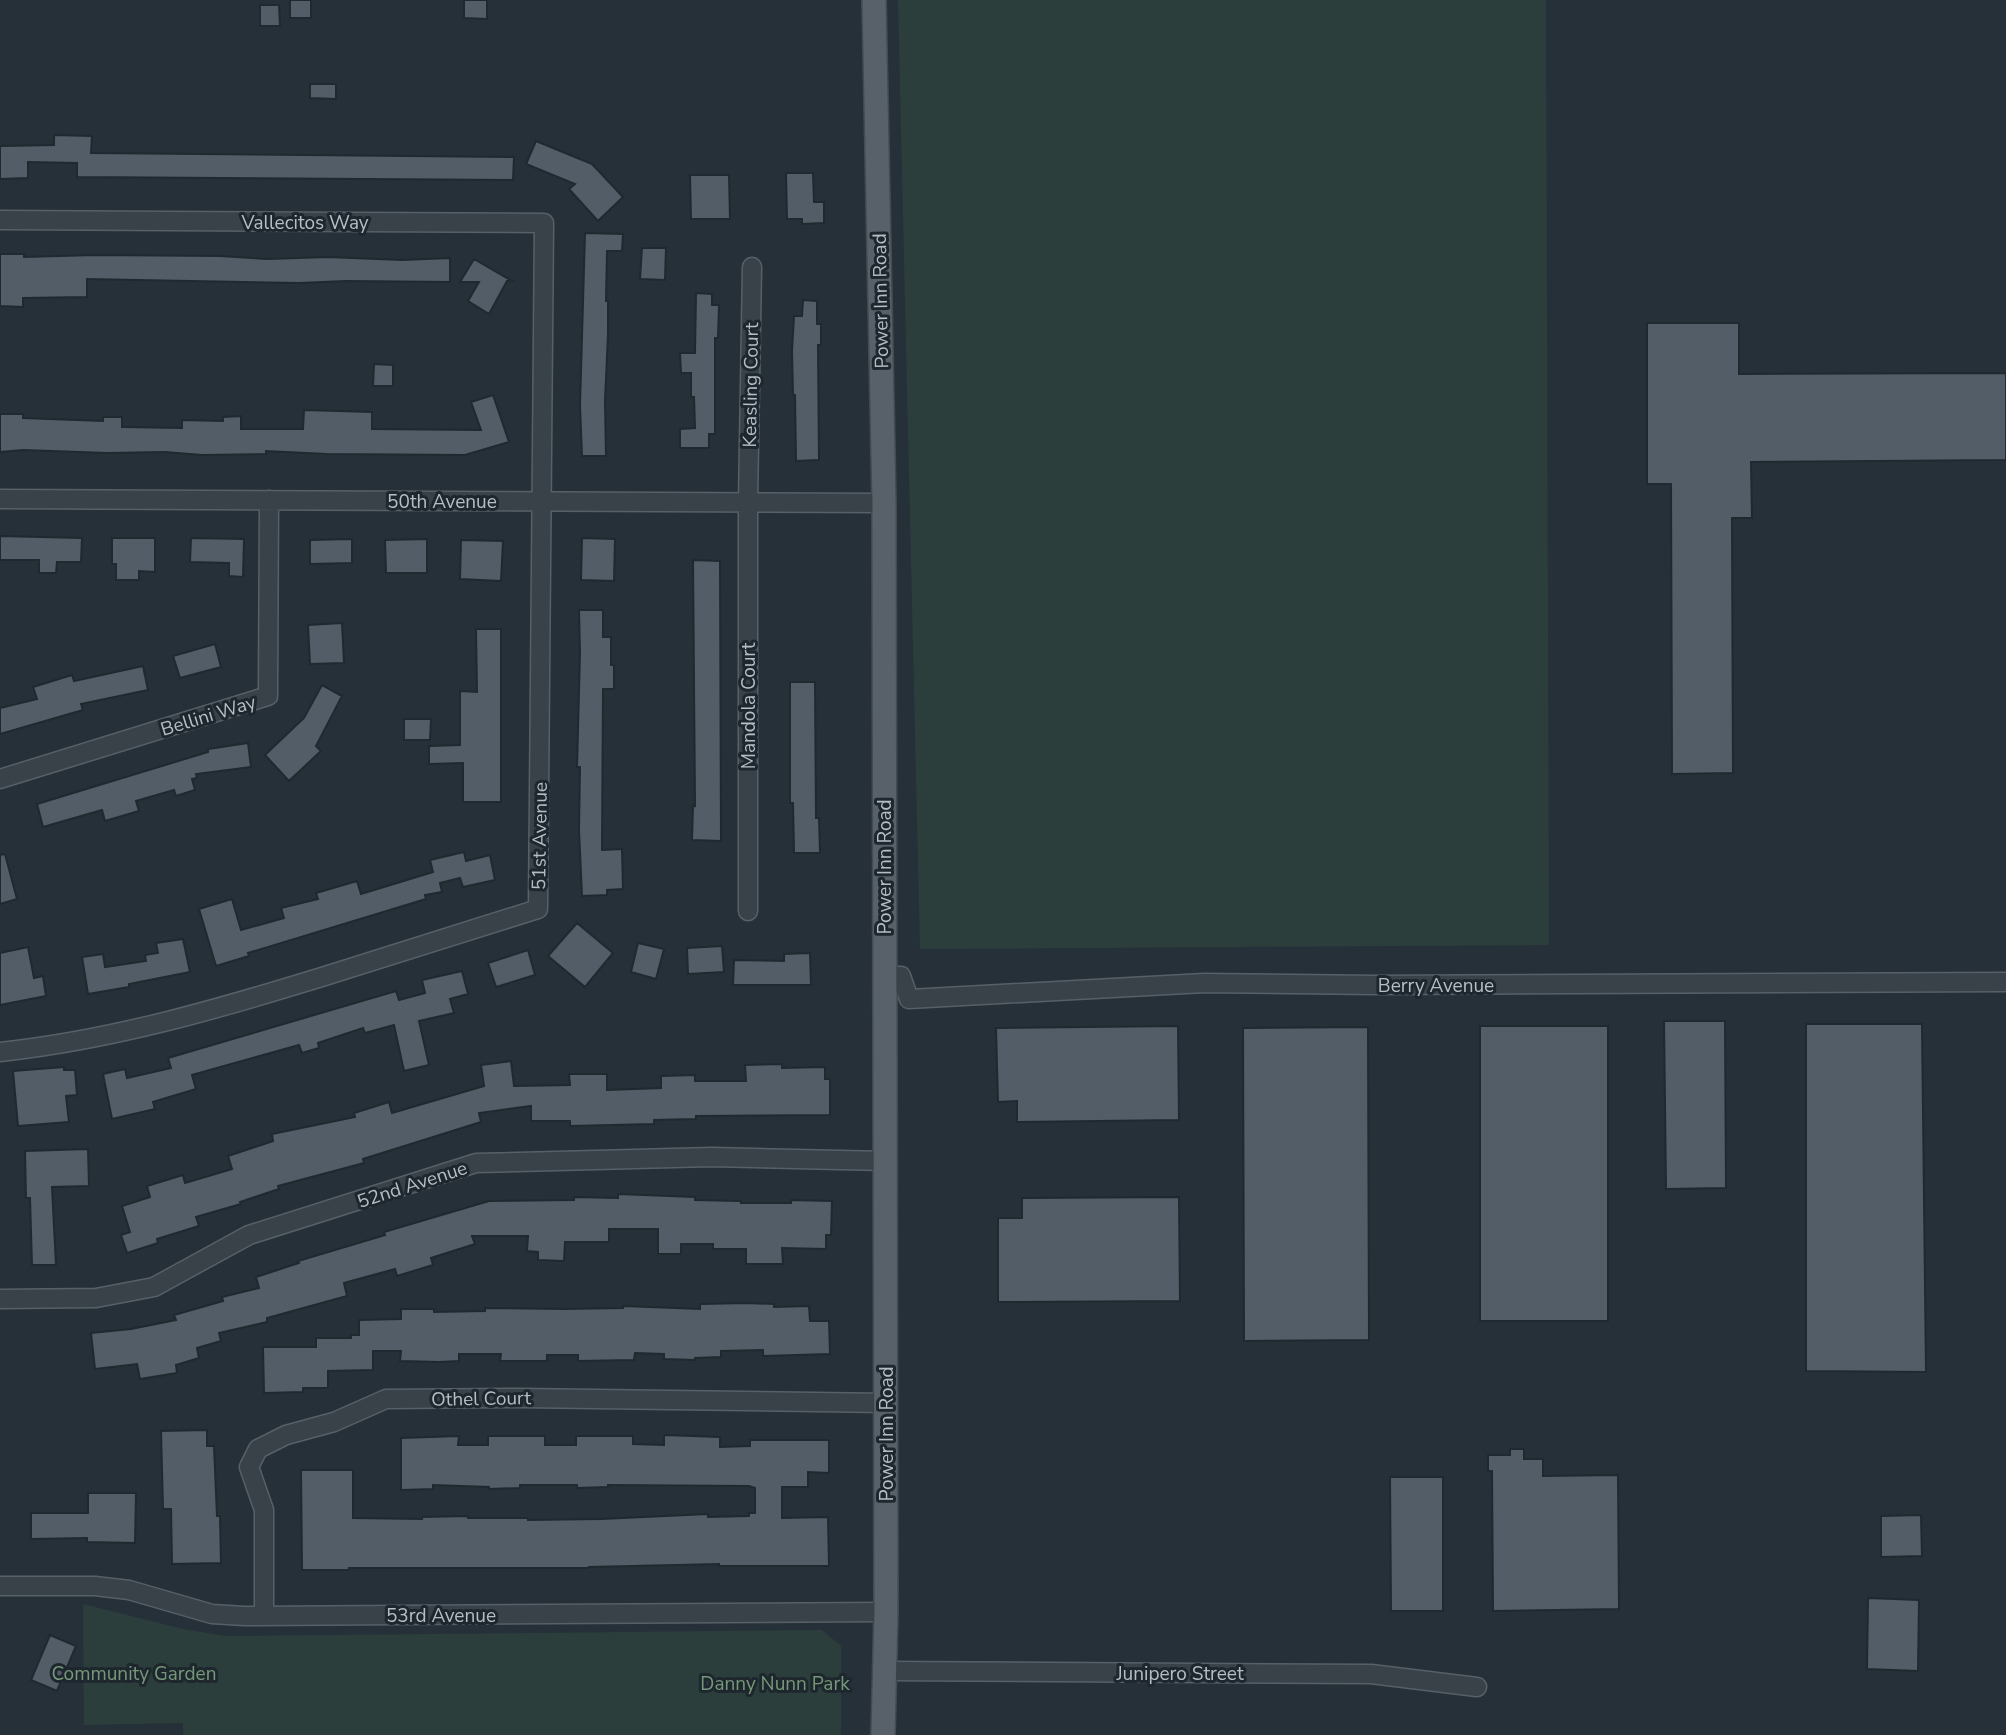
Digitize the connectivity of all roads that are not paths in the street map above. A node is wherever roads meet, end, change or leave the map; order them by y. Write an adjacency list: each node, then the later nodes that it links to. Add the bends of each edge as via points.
1 (874, 0): 9 (main road, Power Inn Road)
2 (0, 220): 4 (street, Vallecitos Way, via 544,223)
3 (751, 267): 8 (street, Keasling Court)
4 (543, 289): 7 (street, 51st Avenue)
5 (0, 499): 6 (street, 50th Avenue)
6 (269, 500): 7 (street, 50th Avenue); 10 (street, Bellini Way, via 268,696)
7 (542, 502): 8 (street, 50th Avenue); 14 (street, 51st Avenue, via 538,909 160,1025)
8 (748, 502): 9 (street, 50th Avenue); 11 (street, Mandola Court)
9 (884, 503): 12 (main road, Power Inn Road)
10 (0, 779)
11 (748, 911)
12 (884, 976): 13 (street, Berry Avenue, via 901,976 909,999 1204,983); 15 (main road, Power Inn Road)
13 (2006, 982)
14 (0, 1052)
15 (885, 1161): 16 (street, 52nd Avenue, via 712,1157 476,1163 249,1235 154,1287 96,1298); 17 (main road, Power Inn Road)
16 (0, 1299)
17 (886, 1403): 19 (main road, Power Inn Road); 20 (street, Othel Court, via 386,1399 258,1449 249,1467 264,1510)
18 (0, 1586): 20 (street, 53rd Avenue, via 95,1586 129,1590 212,1614)
19 (886, 1612): 20 (street, 53rd Avenue); 21 (main road, Power Inn Road)
20 (264, 1616)
21 (883, 1671): 22 (street, Junipero Street, via 1371,1674); 23 (main road, Power Inn Road)
22 (1477, 1688)
23 (883, 1735)

